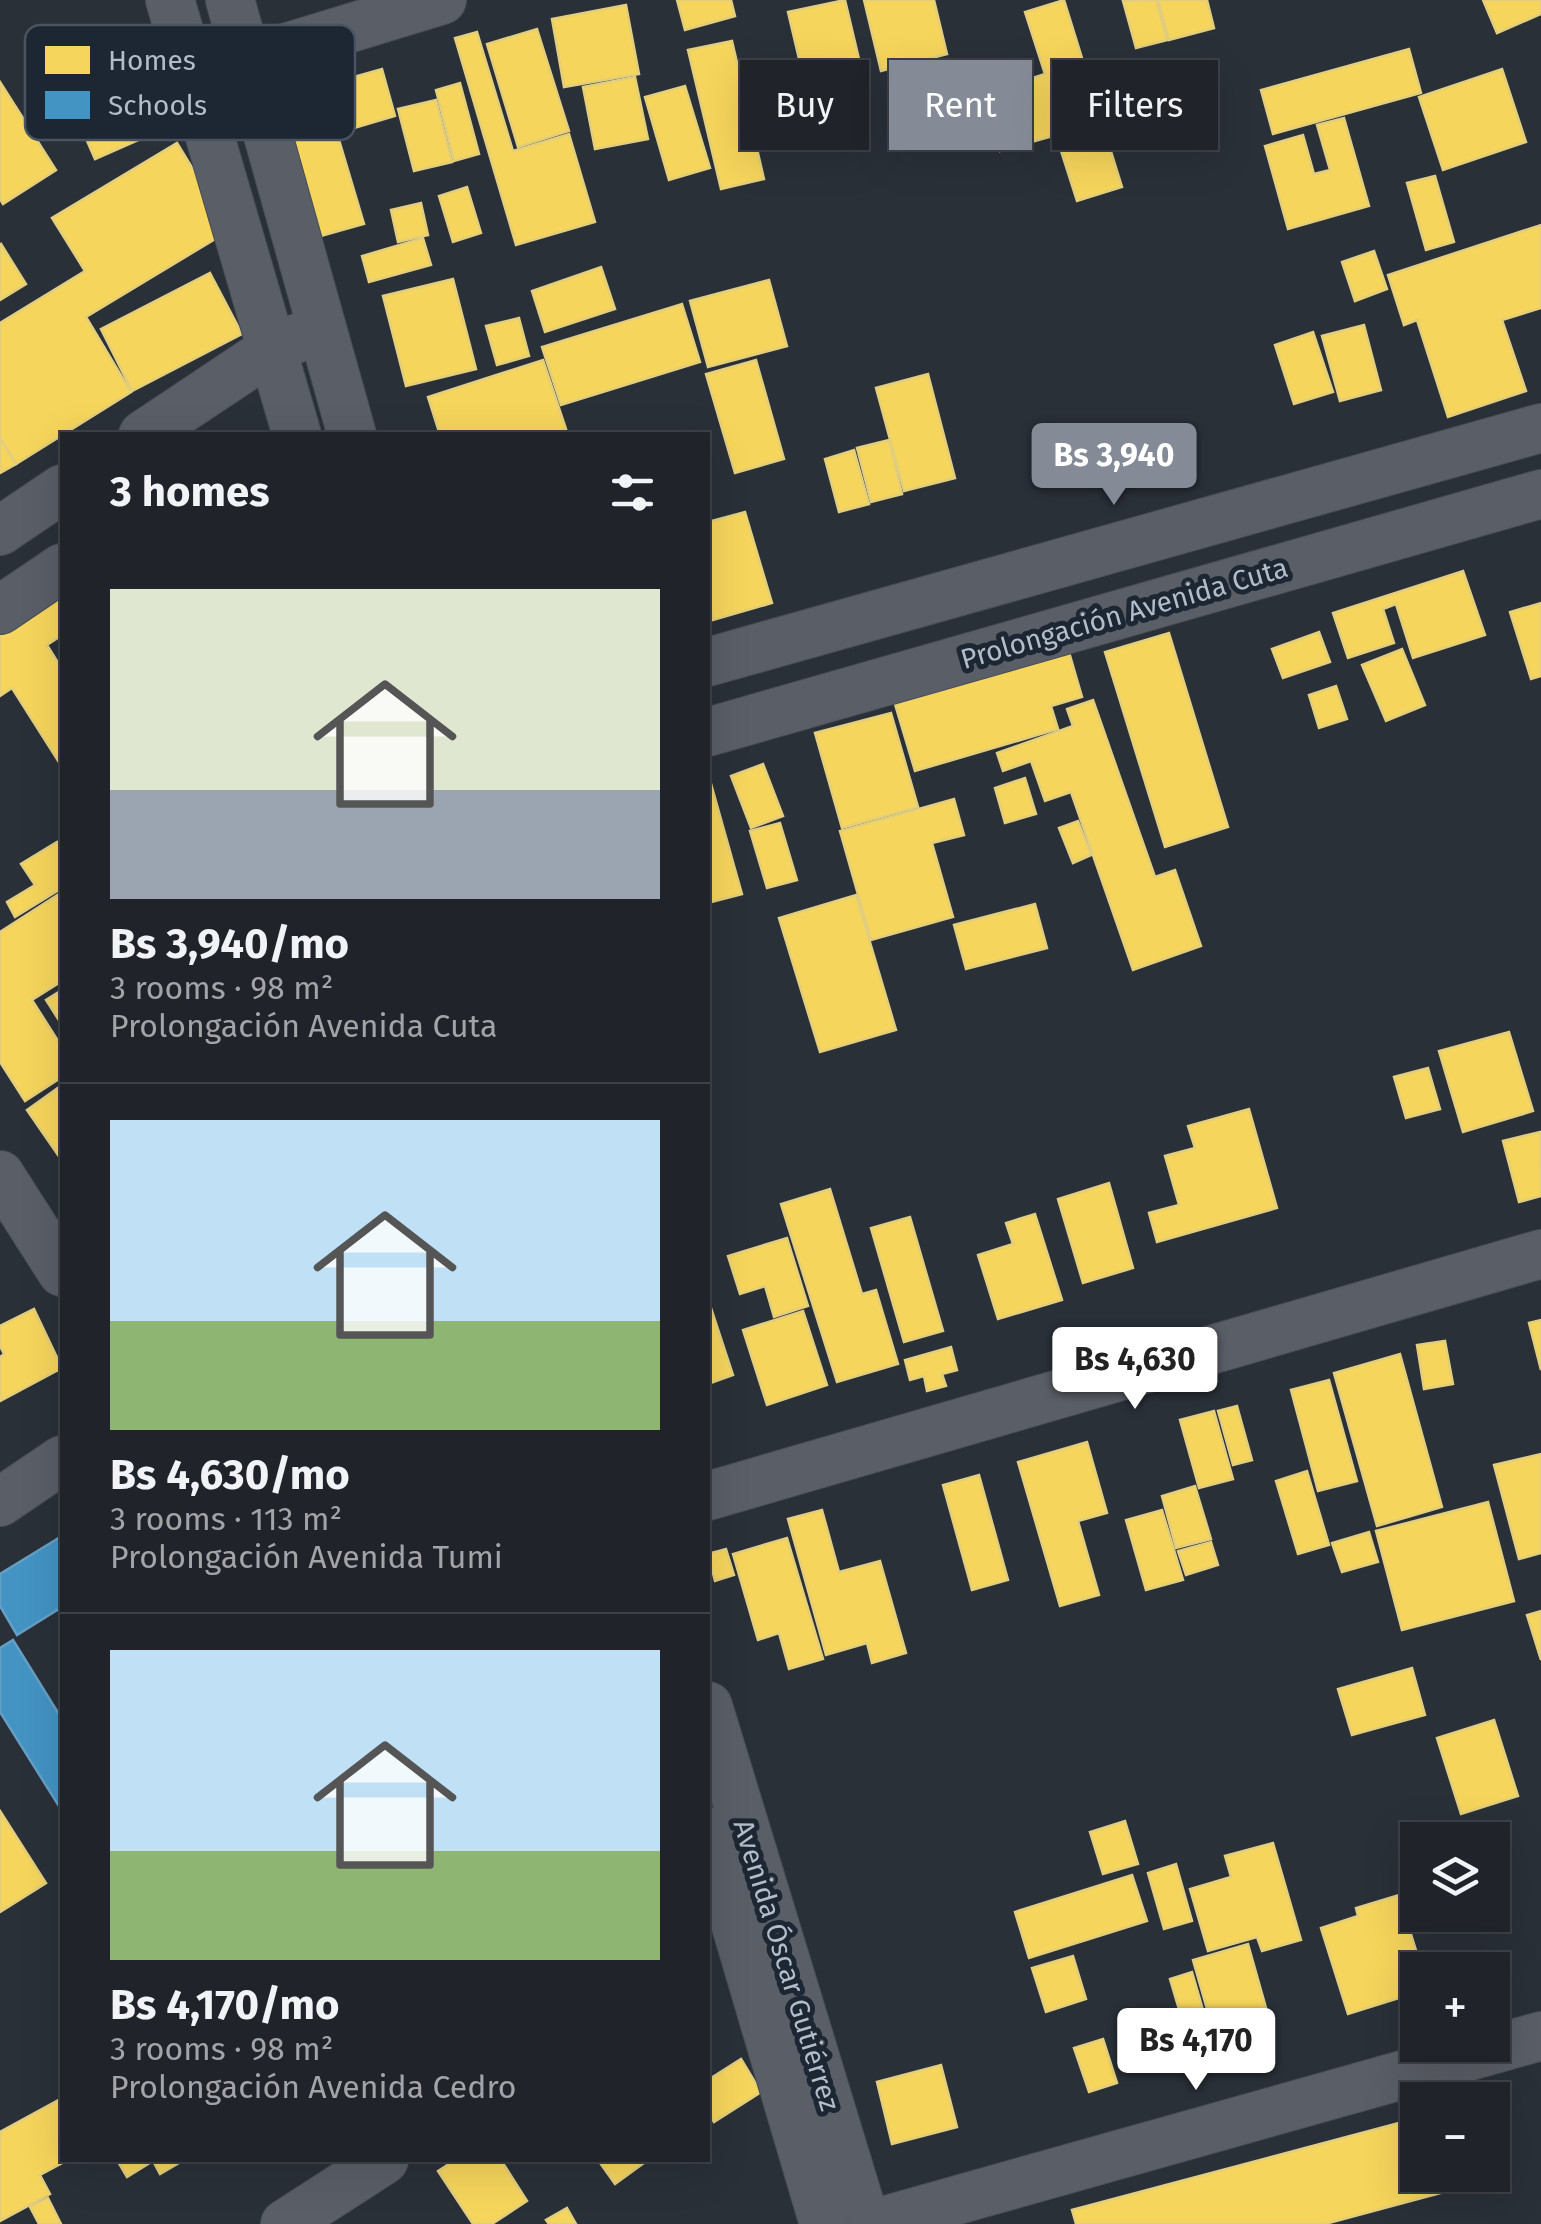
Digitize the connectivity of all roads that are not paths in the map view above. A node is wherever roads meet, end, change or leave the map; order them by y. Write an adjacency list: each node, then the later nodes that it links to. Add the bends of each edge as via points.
1 (170, 0): 4 (street)
2 (230, 0): 5 (street)
3 (442, 0): 6 (street)
4 (177, 25)
5 (238, 25)
6 (355, 27)
7 (211, 140): 10 (street)
8 (270, 140): 9 (street)
9 (321, 328): 10 (street); 11 (street)
10 (272, 349): 12 (street); 14 (street)
11 (346, 418): 12 (street)
12 (283, 428)
13 (1541, 428): 20 (street)
14 (148, 432)
15 (60, 490): 17 (street)
16 (1541, 494): 21 (street, Prolongación Avenida Cuta)
17 (0, 531)
18 (60, 569): 19 (street)
19 (0, 610)
20 (710, 661)
21 (710, 731)
22 (0, 1175): 24 (street)
23 (1541, 1254): 26 (street)
24 (60, 1269)
25 (60, 1461): 27 (street)
26 (710, 1495)
27 (0, 1502)
28 (710, 1720): 30 (street, Avenida Óscar Gutiérrez)
29 (710, 1838): 30 (street, Avenida Óscar Gutiérrez)
30 (742, 1944): 34 (street, Avenida Óscar Gutiérrez); 35 (street, Avenida Óscar Gutiérrez)
31 (1541, 2036): 35 (street)
32 (381, 2162): 33 (street)
33 (285, 2224)
34 (824, 2224)
35 (869, 2224)

